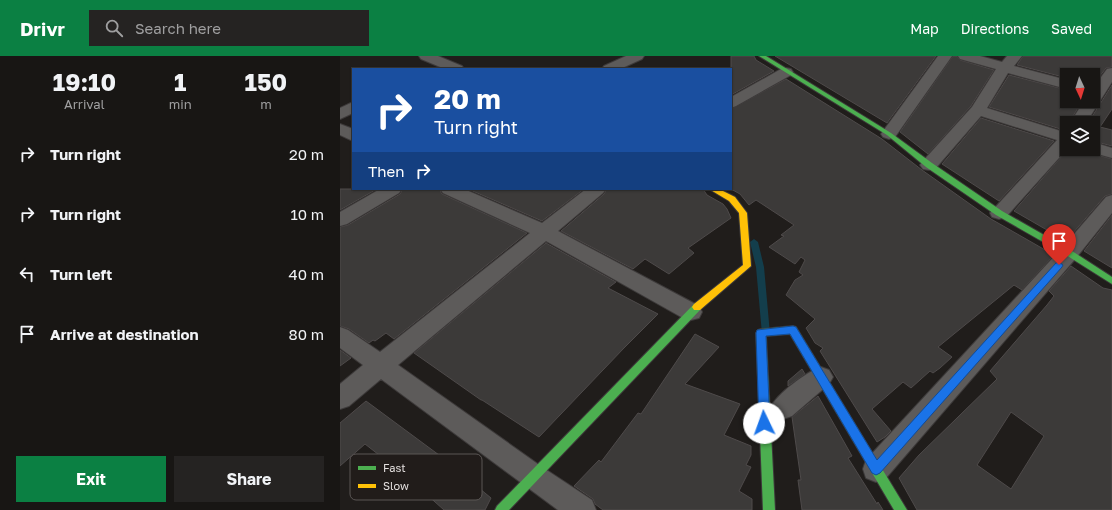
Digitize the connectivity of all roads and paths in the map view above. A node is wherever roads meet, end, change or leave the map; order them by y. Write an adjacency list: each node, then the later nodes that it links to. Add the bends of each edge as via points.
1 (426, 56): 8 (street)
2 (456, 56): 8 (street)
3 (637, 56): 10 (street)
4 (762, 56): 11 (street)
5 (945, 56): 22 (street)
6 (965, 56): 7 (street)
7 (1010, 62): 13 (street); 19 (street)
8 (436, 66): 9 (street)
9 (450, 68)
10 (611, 68)
11 (786, 72): 17 (street); 22 (street)
12 (1112, 72): 14 (street)
13 (1060, 82)
14 (1100, 89)
15 (1100, 98): 16 (street)
16 (1112, 99)
17 (732, 102)
18 (352, 108): 20 (street)
19 (978, 110): 24 (street); 28 (street)
20 (340, 114)
21 (340, 129): 23 (street)
22 (889, 134): 28 (street)
23 (352, 135)
24 (1060, 137)
25 (1060, 147): 34 (street)
26 (1100, 149): 27 (street)
27 (1112, 153)
28 (929, 164): 34 (street)
29 (391, 190): 35 (street)
30 (451, 190): 36 (street)
31 (596, 190): 36 (street)
32 (715, 190): 39 (street, via 732,199 743,213 747,266)
33 (1112, 201): 37 (street)
34 (999, 213): 37 (street)
35 (340, 220)
36 (544, 232): 39 (street); 41 (street)
37 (1069, 254): 38 (street); 45 (street)
38 (1112, 281)
39 (691, 312): 46 (street)
40 (340, 336): 41 (street)
41 (380, 366): 43 (street); 46 (street)
42 (821, 377): 44 (street); 45 (street); 49 (street, via 793,330 761,333)
43 (340, 398)
44 (783, 408)
45 (876, 469): 50 (street)
46 (532, 476): 47 (street); 48 (street)
47 (501, 510)
48 (582, 510)
49 (769, 510)
50 (901, 510)

